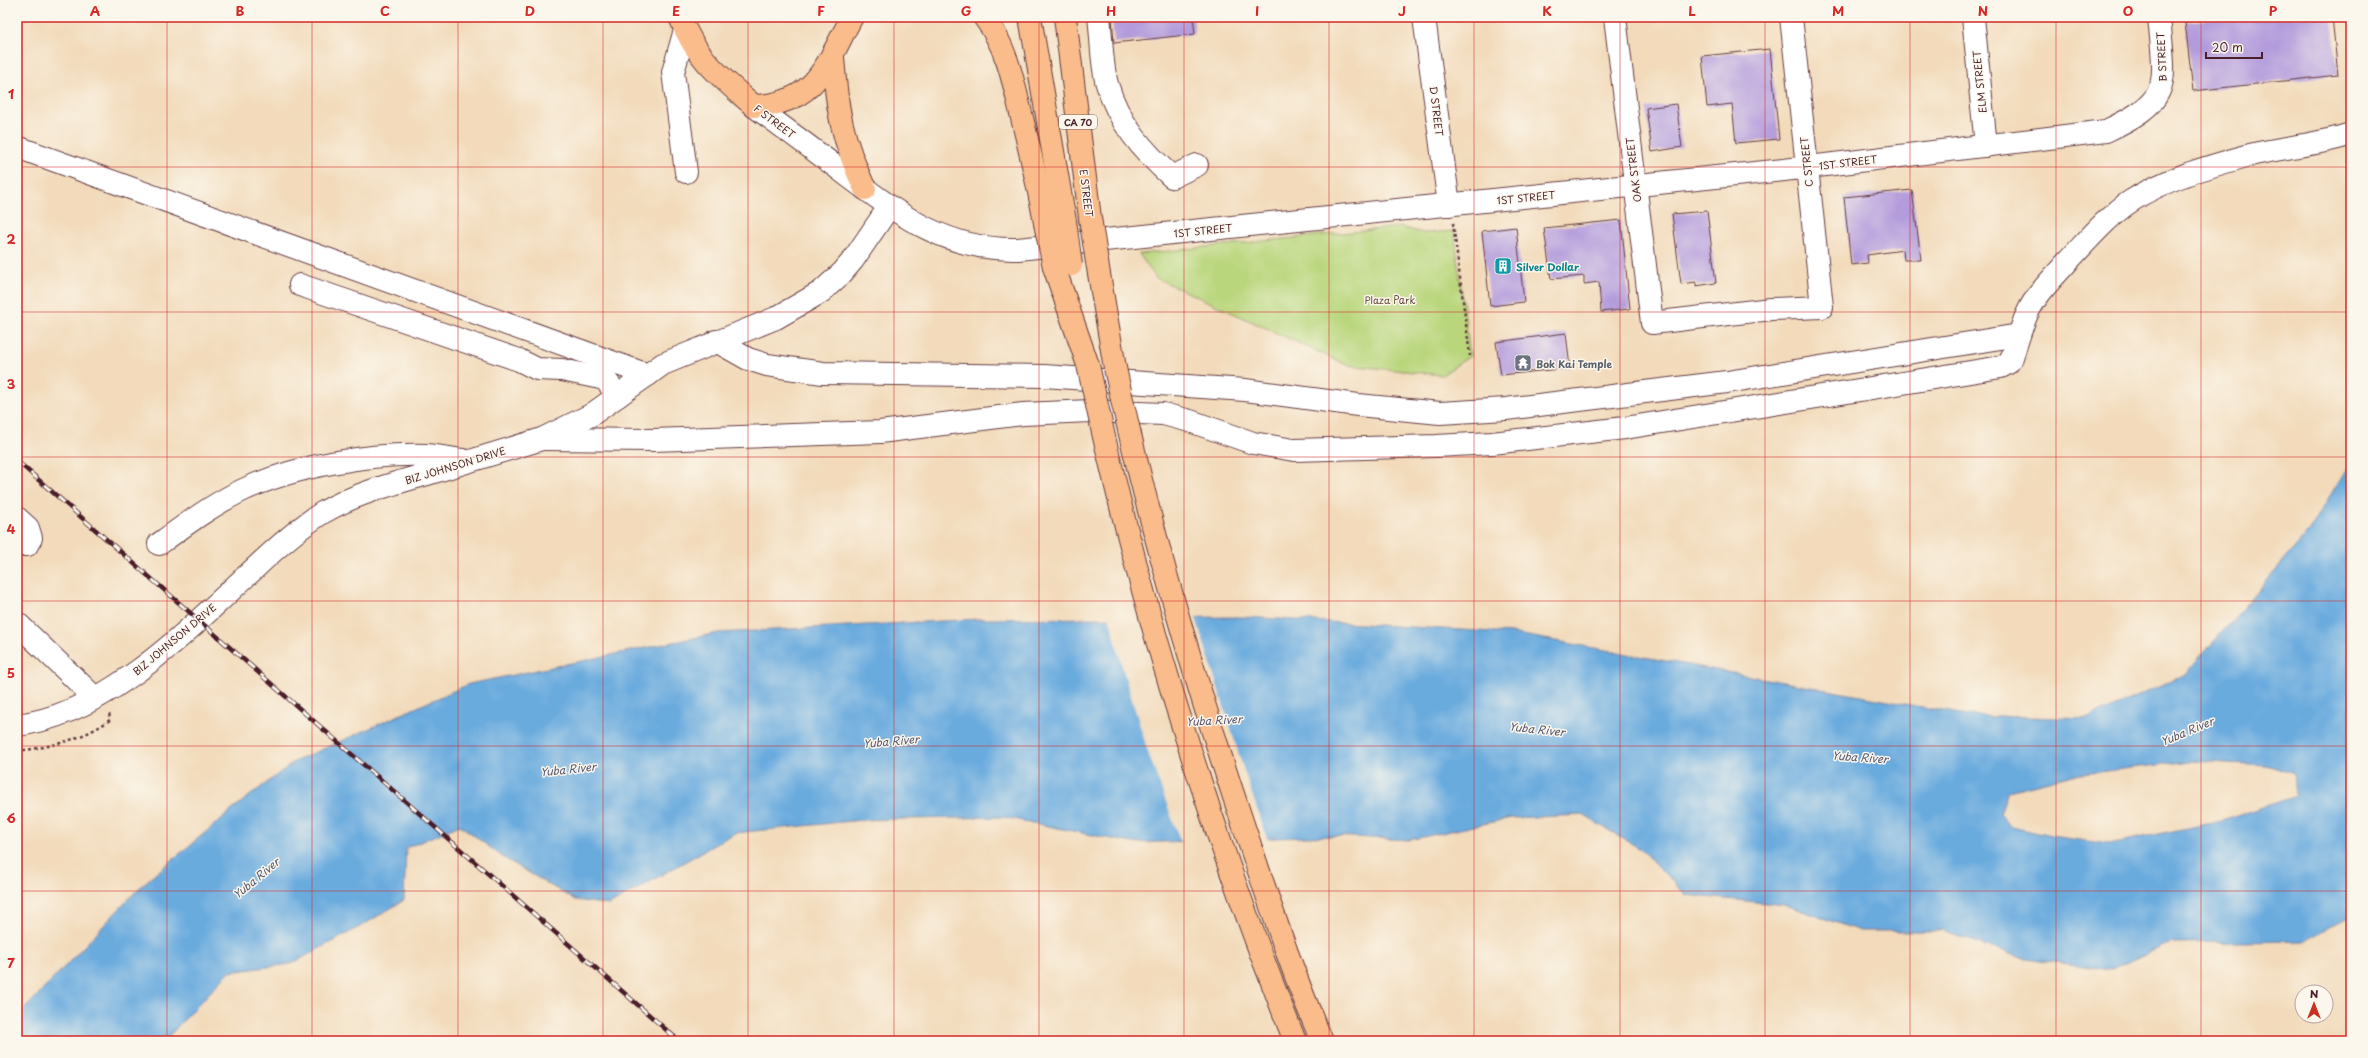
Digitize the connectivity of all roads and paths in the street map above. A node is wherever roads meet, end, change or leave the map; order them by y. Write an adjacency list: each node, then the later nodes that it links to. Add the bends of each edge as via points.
1 (852, 17): 12 (main road)
2 (984, 17): 25 (main road, via 998,39 1009,65 1037,180)
3 (1030, 17): 25 (main road, CA 70)
4 (1065, 17): 43 (main road, E STREET / CA 70, bridge, via 1097,262 1115,368 1150,518 1176,613 1259,871 1309,1012)
5 (1099, 17): 18 (street, via 1106,83 1121,120 1149,156 1172,177)
6 (1424, 17): 23 (street, D STREET)
7 (1614, 17): 21 (street, OAK STREET)
8 (1791, 17): 19 (street, C STREET)
9 (1973, 17): 16 (street, ELM STREET)
10 (2158, 17): 13 (street, B STREET, via 2164,67 2163,85)
11 (682, 24): 14 (main road, F STREET, via 706,63); 20 (street, via 673,72)
12 (833, 57): 14 (main road, via 816,83 797,96 772,105); 22 (main road, via 841,128 851,159)
13 (2158, 96): 16 (street, 1ST STREET, via 2143,111 2106,131)
14 (754, 106): 22 (street, F STREET)
15 (2351, 134): 28 (street, via 2251,155 2210,167 2132,200 2110,217 2055,275 2034,301)
16 (1986, 146): 19 (street, 1ST STREET)
17 (17, 147): 31 (street)
18 (1197, 165)
19 (1806, 167): 21 (street, 1ST STREET); 27 (street, C STREET, via 1822,307 1770,309)
20 (686, 172)
21 (1634, 185): 23 (street, 1ST STREET); 27 (street, OAK STREET)
22 (865, 188): 24 (street, F STREET)
23 (1449, 205): 24 (street, 1ST STREET, via 1000,249 959,242 934,234); 30 (path)
24 (890, 207): 29 (street, BIZ JOHNSON DRIVE, via 853,260 821,292 776,318)
25 (1055, 222): 42 (main road, CA 70, bridge, via 1062,266 1130,545 1193,758 1264,964)
26 (300, 285): 32 (street, via 519,360 537,369 562,370 605,379)
27 (1652, 323)
28 (2019, 335): 29 (street, via 1727,382 1506,409 1440,413 1238,390 1044,376 823,373 767,365 748,359); 33 (street, via 2012,357 2001,367 1625,428 1492,443 1294,450 1253,443 1163,414 1090,411 1023,414 873,432 653,440)
29 (716, 341): 31 (street, BIZ JOHNSON DRIVE, via 664,364)
30 (1470, 356)
31 (648, 374): 32 (street, BIZ JOHNSON DRIVE)
32 (618, 396): 33 (street, BIZ JOHNSON DRIVE, via 591,415)
33 (542, 439): 34 (street, BIZ JOHNSON DRIVE)
34 (470, 461): 37 (street, via 428,455 352,461 301,470 241,492); 39 (street, BIZ JOHNSON DRIVE, via 391,484 322,513 284,541 161,652 136,672)
35 (17, 518): 36 (street, via 28,528 31,538 27,545)
36 (17, 544)
37 (159, 544)
38 (17, 622): 39 (street)
39 (95, 698): 40 (street, BIZ JOHNSON DRIVE, via 66,712); 41 (path, via 111,714 110,720 94,731 66,742)
40 (17, 725)
41 (17, 751)
42 (1295, 1041)
43 (1322, 1041)

